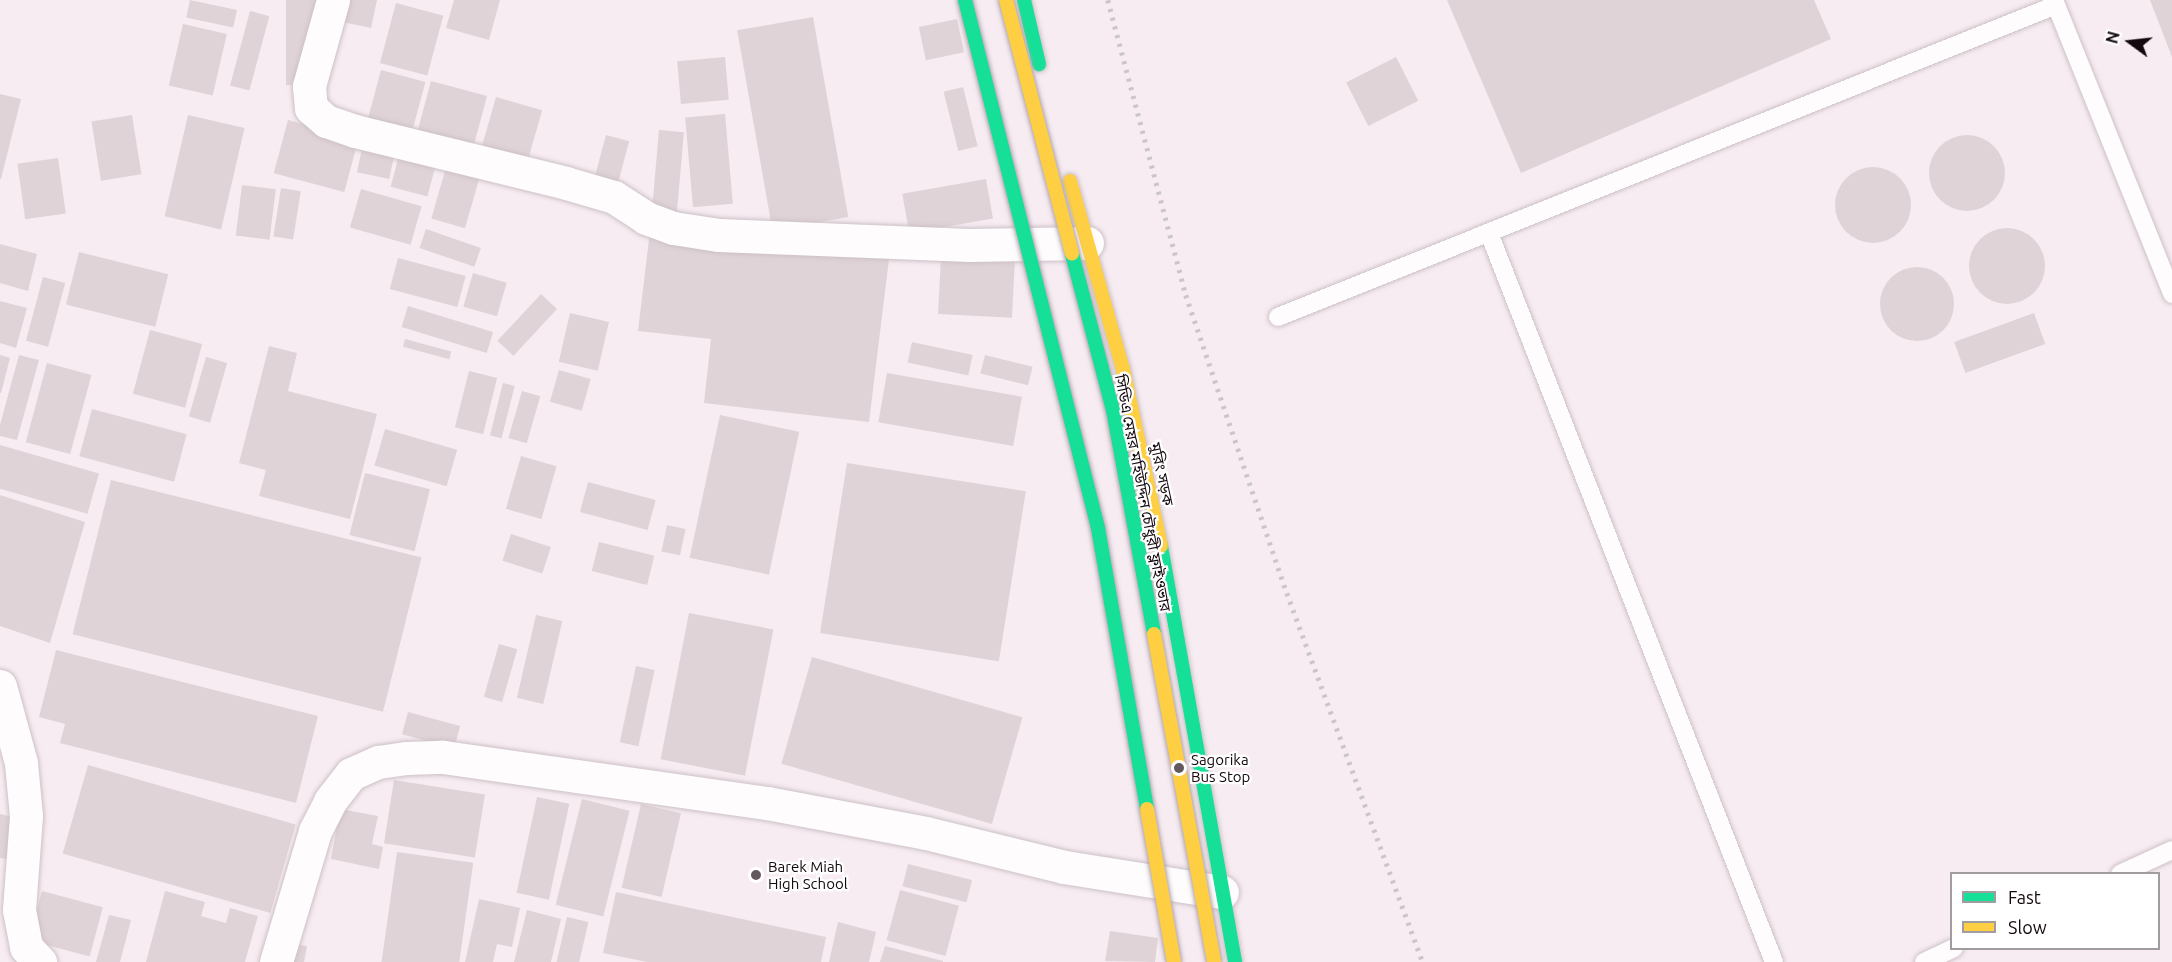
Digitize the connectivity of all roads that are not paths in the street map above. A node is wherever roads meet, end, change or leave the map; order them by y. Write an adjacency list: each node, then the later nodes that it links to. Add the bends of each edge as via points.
1 (333, 0): 7 (street, via 309,86 311,108 326,121 355,131 595,191 614,197 646,218 684,230 946,244)
2 (965, 0): 19 (highway, bridge, via 1098,528)
3 (1006, 0): 20 (highway, সিডিএ মেয়র মহিউদ্দিন চৌধুরী ফ্লাইওভার, bridge, via 1113,410)
4 (1024, 0): 7 (highway, মুরিং সড়ক)
5 (2055, 3): 6 (lane); 8 (lane)
6 (1489, 232): 9 (lane); 22 (lane)
7 (1087, 243): 13 (highway, মুরিং সড়ক, via 1123,369 1158,531)
8 (2172, 294)
9 (1278, 317)
10 (0, 686): 17 (street, via 22,773 26,816 19,910 26,947)
11 (2172, 850): 12 (lane)
12 (2122, 872)
13 (1222, 892): 18 (street, via 1064,867 926,833 767,803 443,757 407,758 378,762 351,774 330,801 315,831); 21 (highway, মুরিং সড়ক)
14 (1950, 950): 23 (lane)
15 (0, 955): 16 (street)
16 (23, 962)
17 (40, 962)
18 (276, 962)
19 (1174, 962)
20 (1214, 962)
21 (1235, 962)
22 (1774, 962)
23 (1924, 962)

